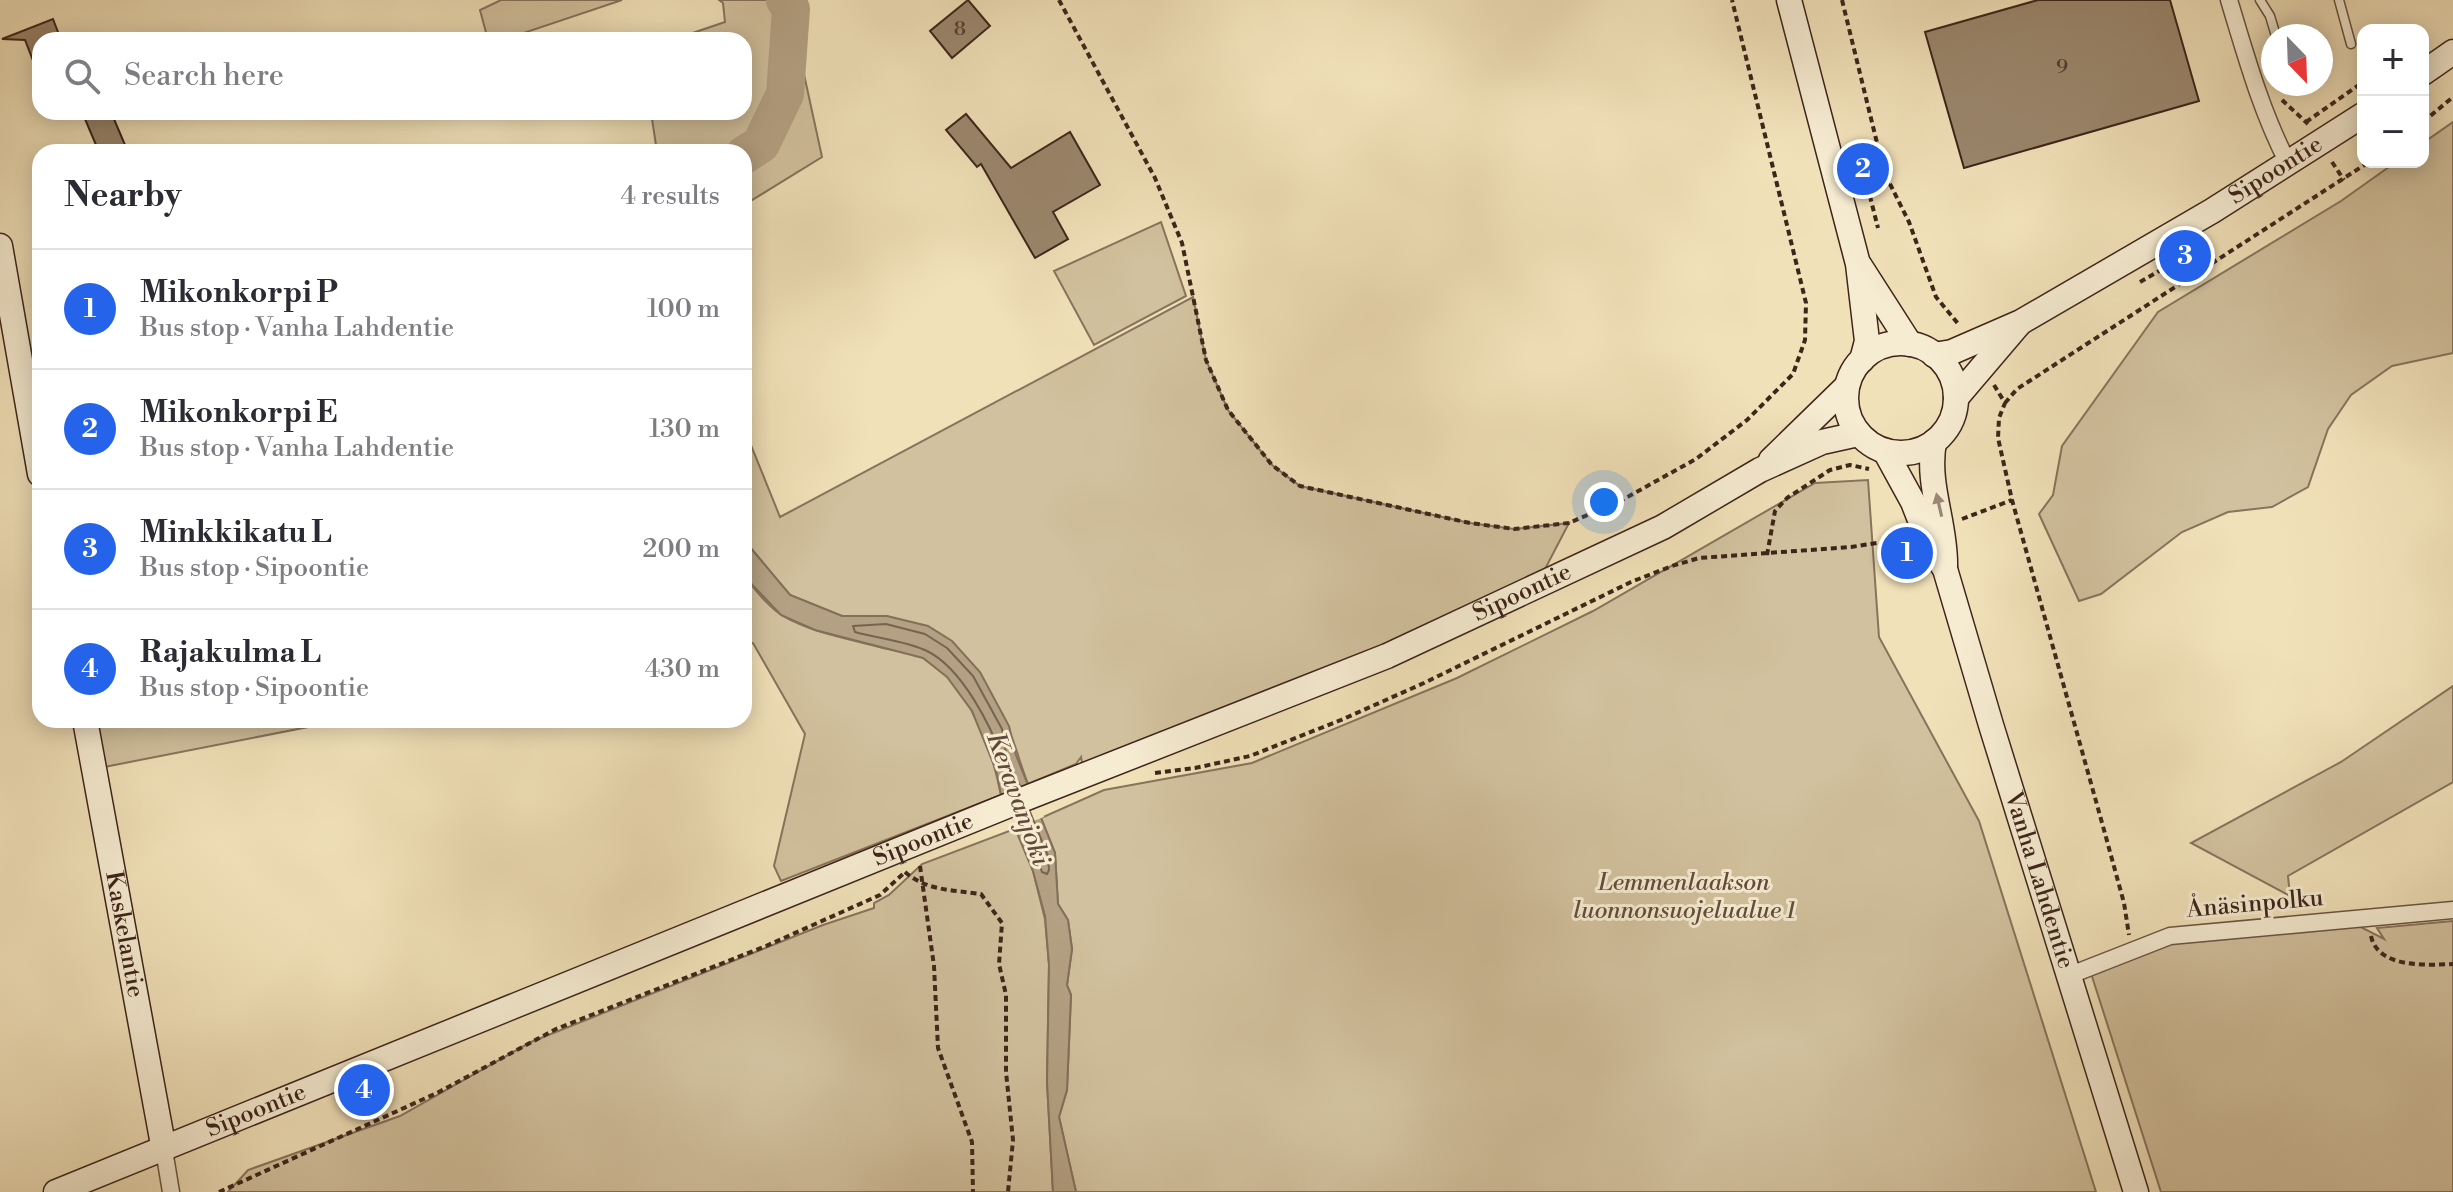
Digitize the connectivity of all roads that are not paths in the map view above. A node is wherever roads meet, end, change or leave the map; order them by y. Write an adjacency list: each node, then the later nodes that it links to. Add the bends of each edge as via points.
1 (1789, 0): 12 (main road)
2 (2229, 0): 10 (street, via 2256,91)
3 (2260, 0): 5 (lane)
4 (2339, 0): 6 (lane)
5 (2272, 24)
6 (2351, 44)
7 (2453, 52): 8 (main road)
8 (2429, 69)
9 (2357, 117): 10 (main road, Sipoontie, via 2313,132)
10 (2288, 163): 13 (main road, Sipoontie)
11 (0, 246): 15 (main road)
12 (1858, 264): 14 (main road); 17 (main road, via 1867,341)
13 (2021, 322): 16 (main road, Sipoontie); 19 (main road, Sipoontie)
14 (1910, 344): 16 (main road); 17 (main road, via 1872,350)
15 (8, 346): 21 (main road)
16 (1934, 355): 19 (main road, via 1953,379)
17 (1862, 360): 18 (main road)
18 (1847, 386): 20 (main road, via 1848,418); 24 (main road, Sipoontie)
19 (1956, 398): 22 (main road, via 1953,417)
20 (1858, 434): 23 (main road); 24 (main road, Sipoontie, via 1822,442)
21 (32, 442)
22 (1934, 442): 23 (main road, via 1911,453); 25 (main road, Vanha Lahdentie, one-way to 22, via 1946,543 1931,477)
23 (1885, 451): 25 (main road, Vanha Lahdentie)
24 (1760, 470): 29 (main road, Sipoontie, via 1663,527 1387,656)
25 (1945, 569): 28 (main road, Vanha Lahdentie)
26 (86, 728): 29 (main road, Kaskelantie)
27 (2453, 910): 28 (street, Ånäsinpolku, via 2170,936)
28 (2068, 976): 32 (main road, Vanha Lahdentie)
29 (164, 1150): 30 (main road, Sipoontie); 31 (street)
30 (56, 1192)
31 (171, 1192)
32 (2136, 1192)

